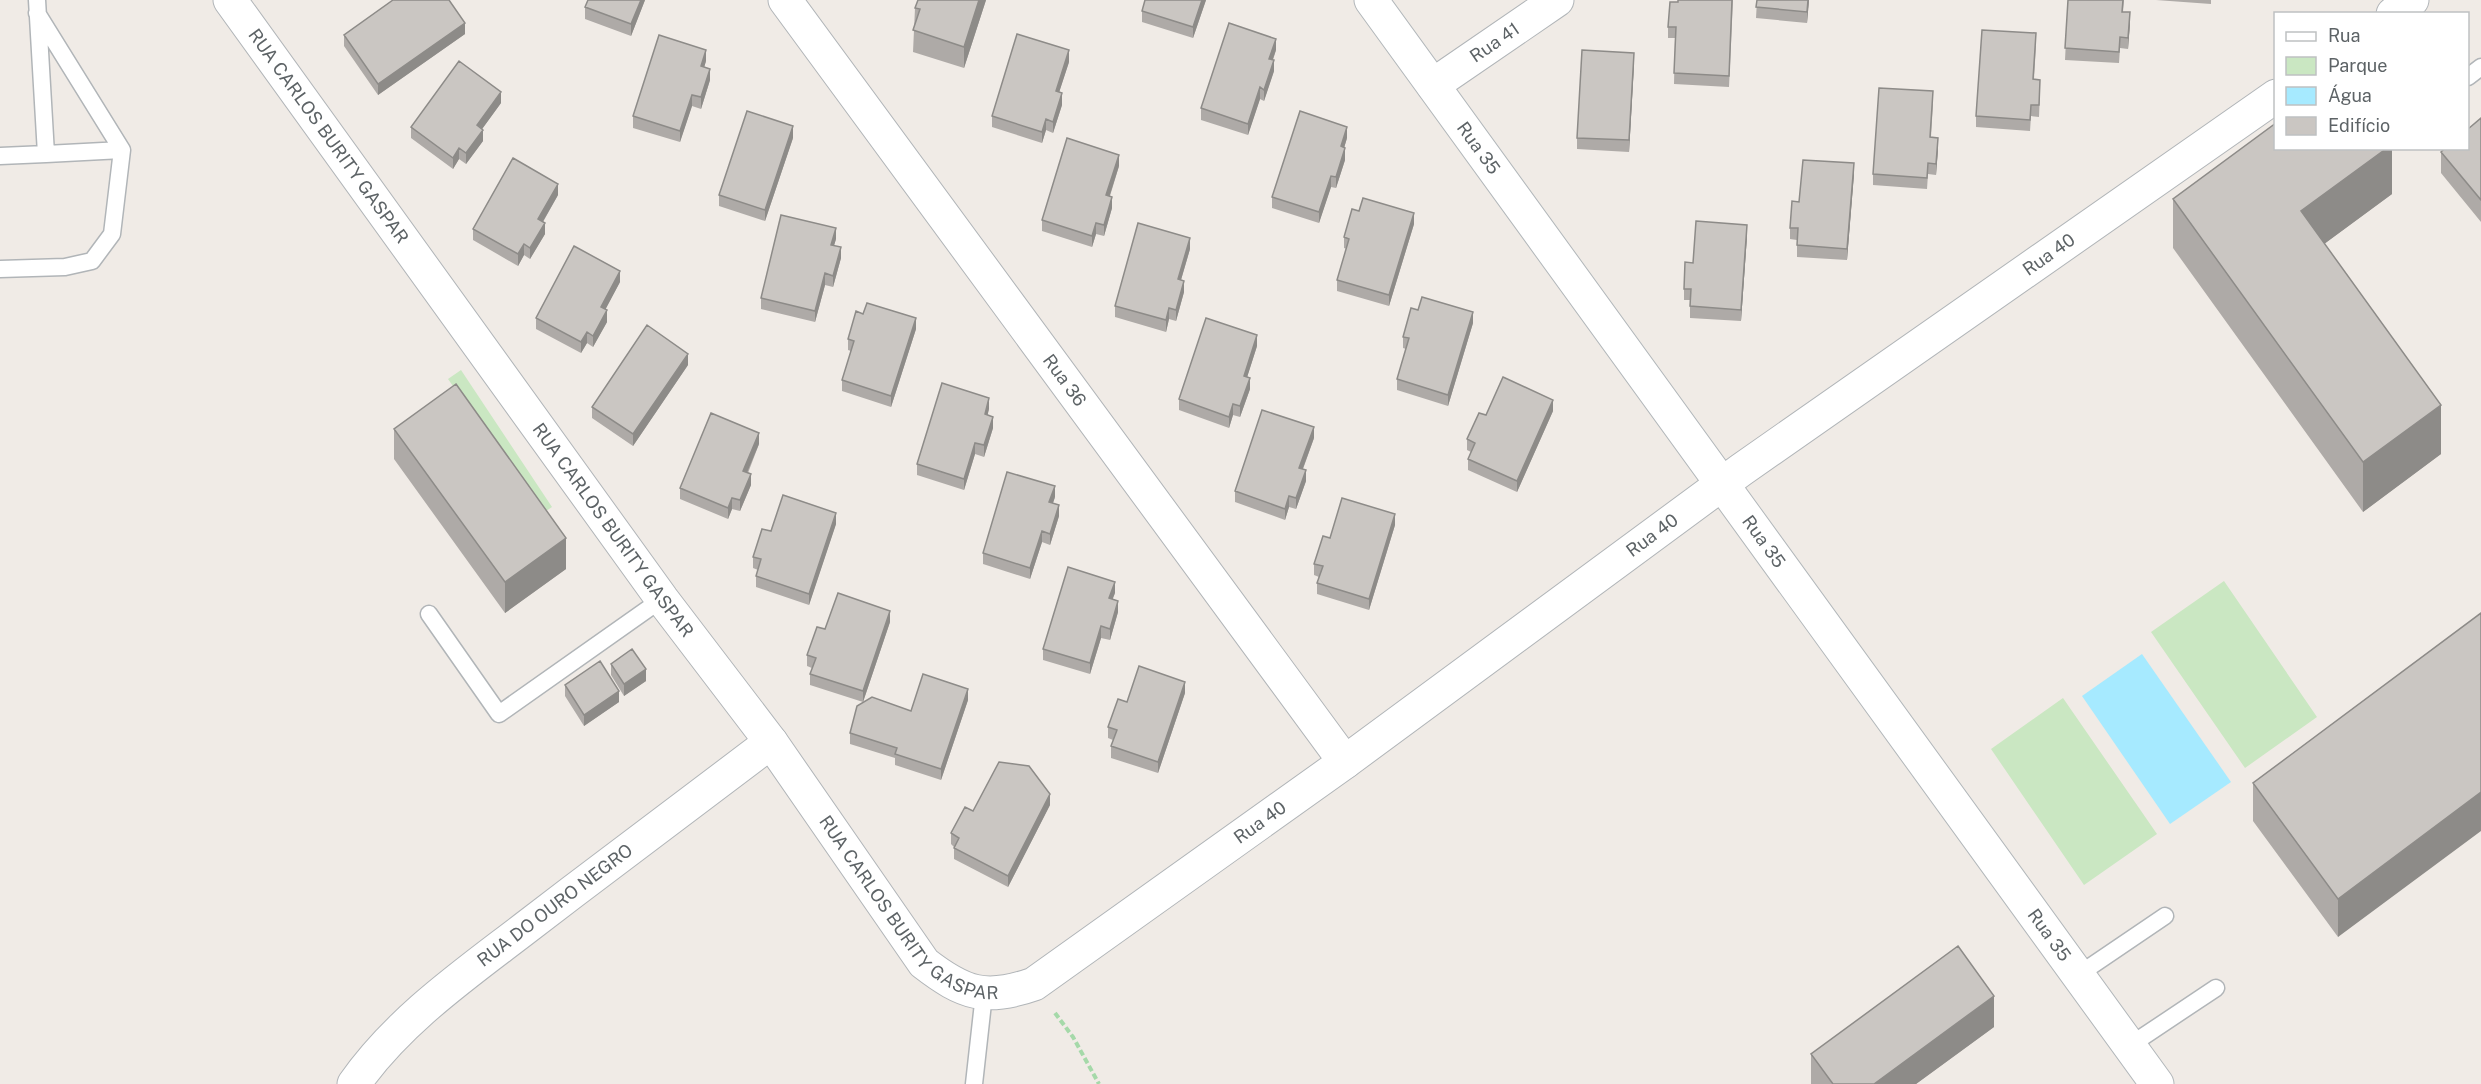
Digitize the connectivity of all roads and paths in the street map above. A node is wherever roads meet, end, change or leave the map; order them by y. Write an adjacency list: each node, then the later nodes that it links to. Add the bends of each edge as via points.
1 (230, 0): 17 (street, RUA CARLOS BURITY GASPAR)
2 (785, 0): 20 (street, Rua 36)
3 (1371, 0): 10 (street, Rua 35)
4 (1557, 0): 10 (street, Rua 41)
5 (2412, 0): 7 (street)
6 (37, 7): 12 (lane); 13 (lane)
7 (2396, 12)
8 (2481, 67): 9 (lane)
9 (2469, 76)
10 (1432, 85): 16 (street, Rua 35)
11 (2274, 97): 16 (street, Rua 40)
12 (122, 150): 13 (lane); 15 (lane, via 112,234 92,261 65,267)
13 (46, 154): 14 (lane)
14 (0, 156)
15 (0, 269)
16 (1723, 485): 20 (street, Rua 40); 22 (street, Rua 35)
17 (662, 599): 18 (lane, via 499,714); 19 (street, RUA CARLOS BURITY GASPAR)
18 (429, 614)
19 (771, 742): 25 (street, RUA CARLOS BURITY GASPAR, via 924,963 947,981); 27 (street, RUA DO OURO NEGRO, via 450,986 369,1062)
20 (1345, 762): 23 (street, Rua 40)
21 (2165, 916): 22 (lane)
22 (2078, 975): 26 (street, Rua 35)
23 (1034, 984): 25 (street, RUA CARLOS BURITY GASPAR, via 1008,993); 29 (path)
24 (2216, 988): 26 (lane)
25 (984, 994): 28 (lane)
26 (2129, 1046): 30 (street, Rua 35)
27 (354, 1084)
28 (974, 1084)
29 (1099, 1084)
30 (2157, 1084)

